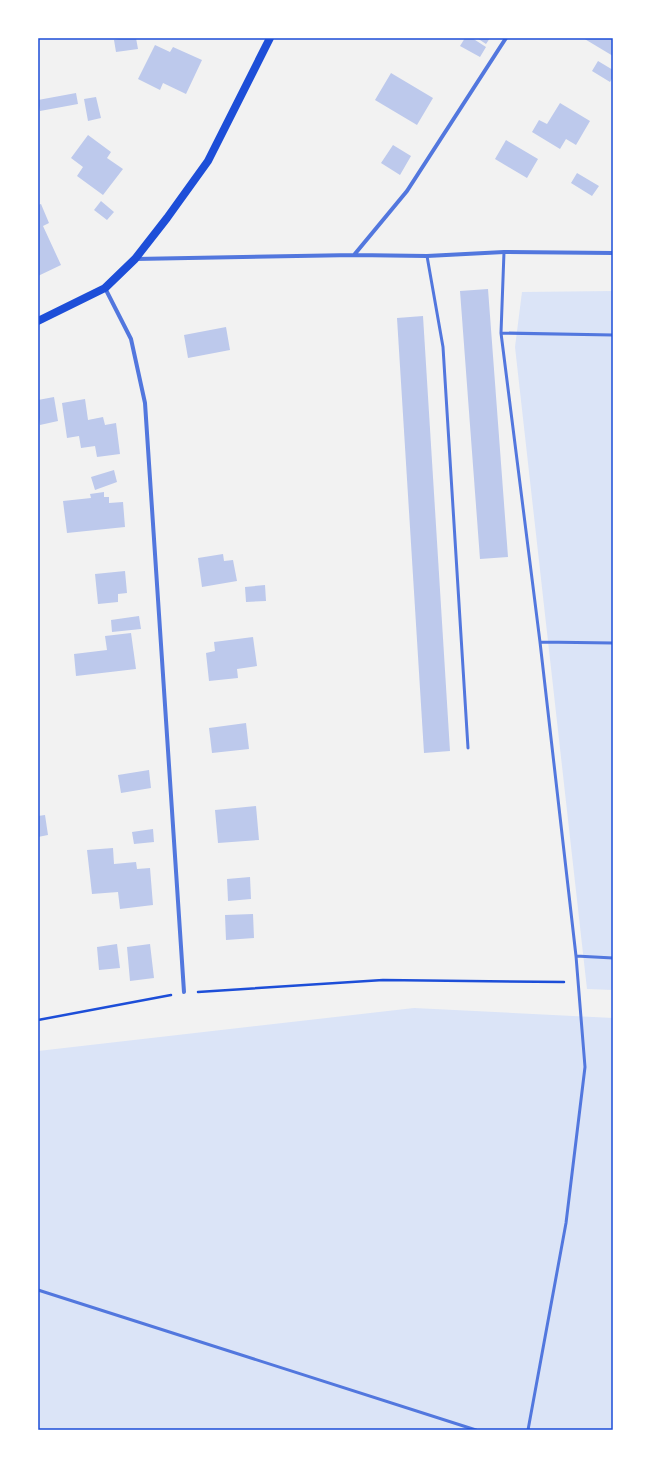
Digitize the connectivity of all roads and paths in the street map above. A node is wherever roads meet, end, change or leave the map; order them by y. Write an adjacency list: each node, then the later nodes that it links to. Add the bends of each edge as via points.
1 (270, 38): 7 (main road, via 208,161)
2 (506, 38): 5 (street, via 407,191)
3 (504, 252): 4 (street); 6 (street); 10 (lane)
4 (613, 253)
5 (354, 254): 6 (street); 7 (street)
6 (427, 256): 14 (lane, via 443,348)
7 (135, 260): 8 (main road)
8 (105, 288): 9 (main road); 18 (street, via 131,339 144,403)
9 (38, 321)
10 (501, 333): 11 (lane); 12 (lane)
11 (613, 335)
12 (540, 642): 13 (lane); 15 (lane)
13 (613, 644)
14 (468, 748)
15 (576, 956): 16 (lane); 17 (lane)
16 (613, 958)
17 (579, 982): 18 (path, via 383,980); 22 (lane, via 585,1067 566,1224)
18 (184, 992): 19 (path)
19 (38, 1020)
20 (38, 1290): 21 (lane)
21 (476, 1430)
22 (528, 1430)

